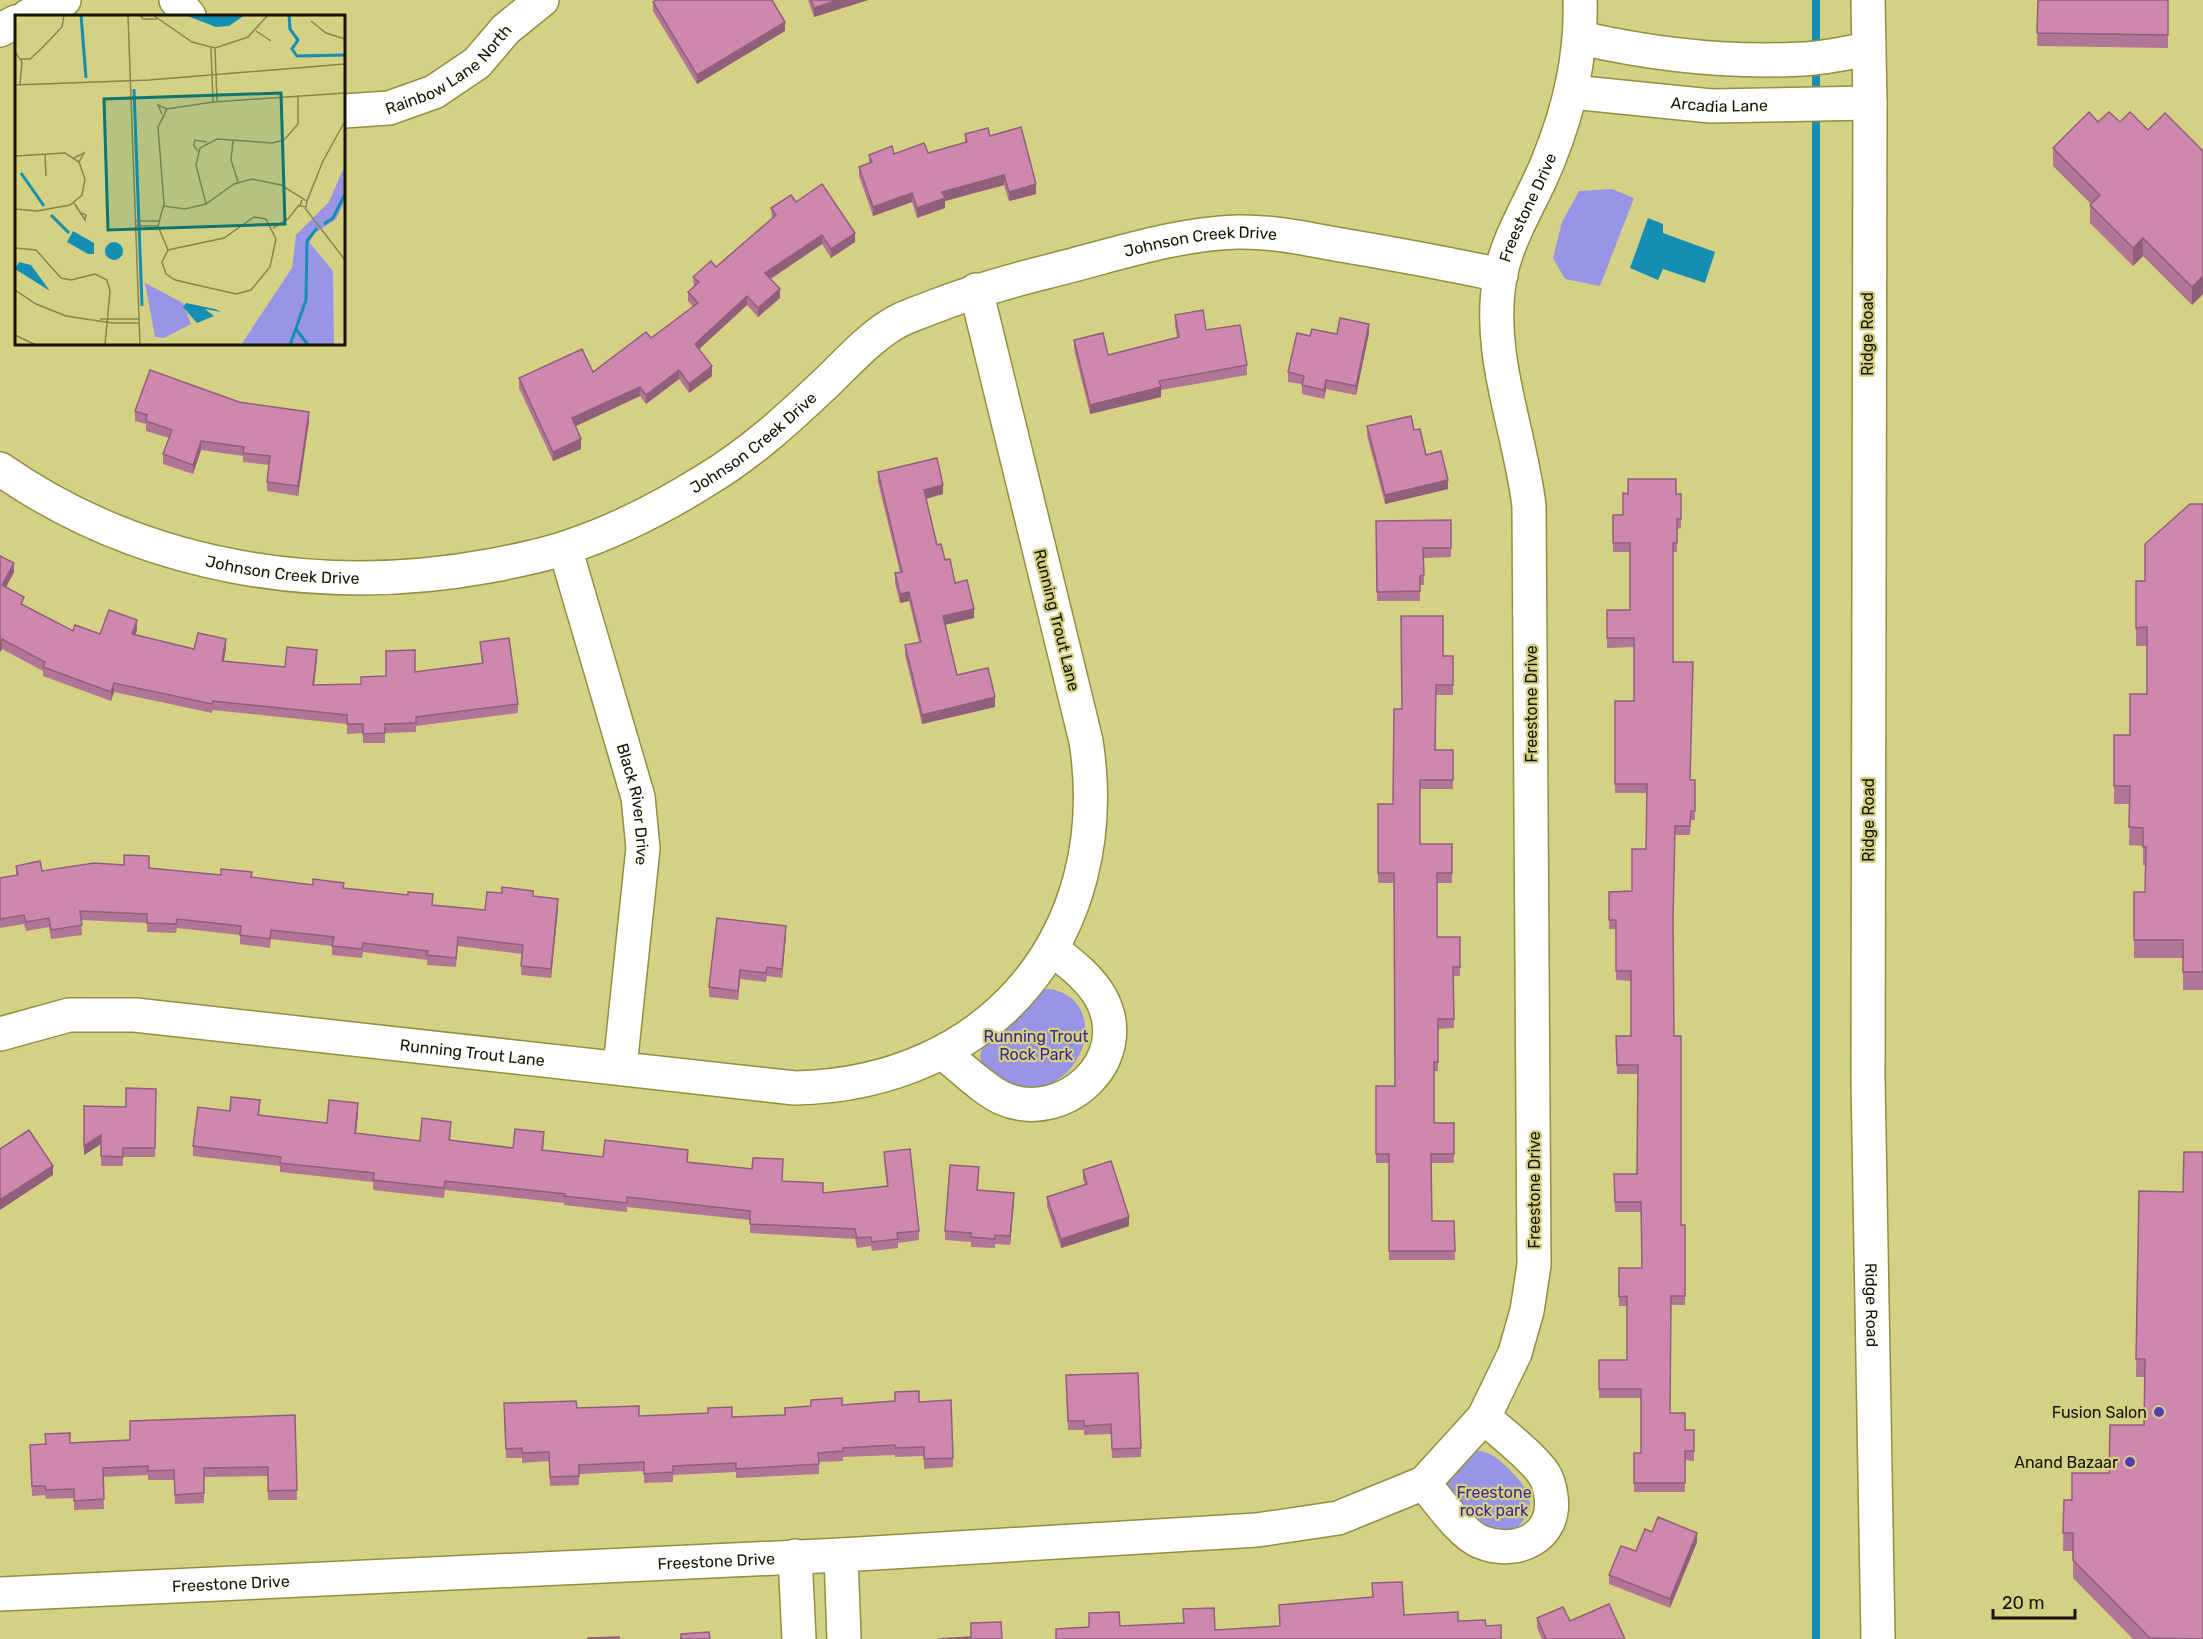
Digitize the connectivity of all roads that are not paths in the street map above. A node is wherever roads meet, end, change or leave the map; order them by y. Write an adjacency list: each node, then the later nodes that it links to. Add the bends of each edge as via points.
1 (64, 0): 6 (street)
2 (176, 0): 7 (street)
3 (542, 0): 14 (street, Rainbow Lane North, via 506,30 477,63 434,92 389,108)
4 (1581, 0): 10 (street, Freestone Drive)
5 (1868, 0): 11 (street, Ridge Road)
6 (30, 15)
7 (188, 15)
8 (15, 22): 9 (street)
9 (0, 30)
10 (1581, 38): 11 (street, via 1632,50 1710,59 1806,59); 12 (street, Freestone Drive)
11 (1868, 49): 13 (street, Ridge Road)
12 (1572, 92): 13 (street, Arcadia Lane, via 1712,106); 15 (street, Freestone Drive, via 1549,160 1516,230)
13 (1870, 103): 30 (street, Ridge Road, via 1868,1079)
14 (345, 111)
15 (1501, 275): 16 (street, Johnson Creek Drive, via 1318,241 1239,232 1191,236); 23 (street, Freestone Drive, via 1499,358 1530,506 1534,1265 1515,1353)
16 (976, 290): 18 (street, Johnson Creek Drive, via 894,323 777,429 706,481 623,526); 19 (street, Running Trout Lane, via 1091,771 1091,813 1081,875)
17 (0, 469): 18 (street, Johnson Creek Drive, via 41,496 139,541 254,571 397,579 457,572)
18 (565, 548): 22 (street, Black River Drive, via 642,820)
19 (1053, 950): 21 (street, Running Trout Lane, via 1030,980 981,1029); 21 (street, via 1077,969 1101,997 1110,1027 1103,1062 1083,1086 1053,1102 1020,1103 1000,1097)
20 (0, 1034): 22 (street, Running Trout Lane, via 69,1015 135,1015)
21 (943, 1053): 22 (street, Running Trout Lane, via 892,1073 818,1088)
22 (620, 1067)
23 (1485, 1417): 24 (street, Freestone Drive); 24 (street, via 1545,1475 1552,1509 1543,1532 1518,1547 1478,1542)
24 (1424, 1483): 25 (street, Freestone Drive, via 1338,1518 1257,1530)
25 (841, 1555): 26 (street, Freestone Drive); 29 (street)
26 (795, 1556): 27 (street, Freestone Drive); 28 (street)
27 (0, 1594)
28 (799, 1639)
29 (844, 1639)
30 (1878, 1639)

